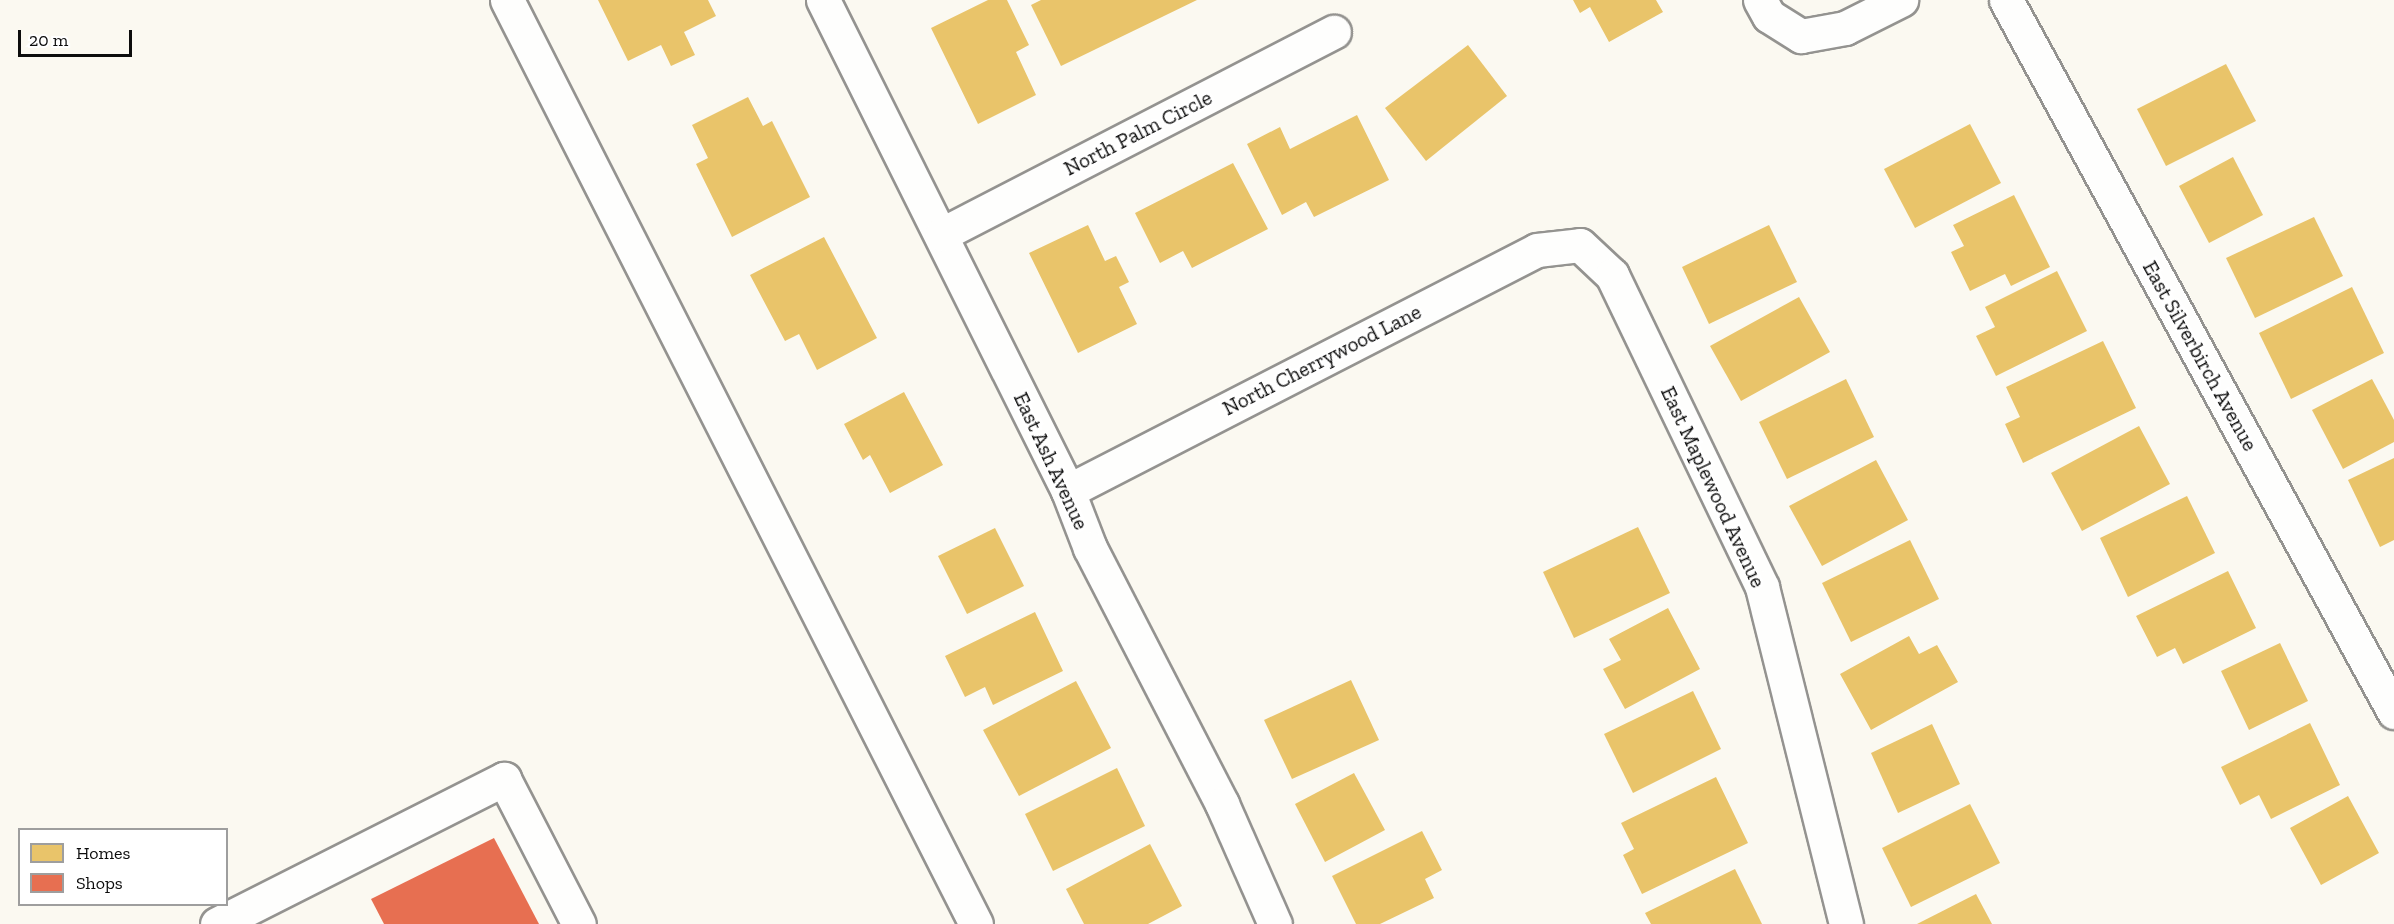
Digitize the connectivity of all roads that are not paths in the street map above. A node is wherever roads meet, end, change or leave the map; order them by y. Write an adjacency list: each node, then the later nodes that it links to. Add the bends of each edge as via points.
1 (507, 0): 13 (street)
2 (823, 0): 7 (street, East Ash Avenue)
3 (1760, 0): 4 (street, via 1769,16 1801,36 1845,28)
4 (1901, 0)
5 (2006, 0): 10 (street, East Silverbirch Avenue)
6 (1334, 32): 7 (street, North Palm Circle)
7 (942, 234): 9 (street, East Ash Avenue)
8 (1580, 245): 9 (street, North Cherrywood Lane, via 1537,250); 15 (street, East Maplewood Avenue, via 1612,275 1762,586)
9 (1068, 490): 14 (street, East Ash Avenue, via 1090,548 1222,804)
10 (2394, 712)
11 (217, 924): 12 (street, via 504,779)
12 (579, 924)
13 (976, 924)
14 (1275, 924)
15 (1846, 924)

